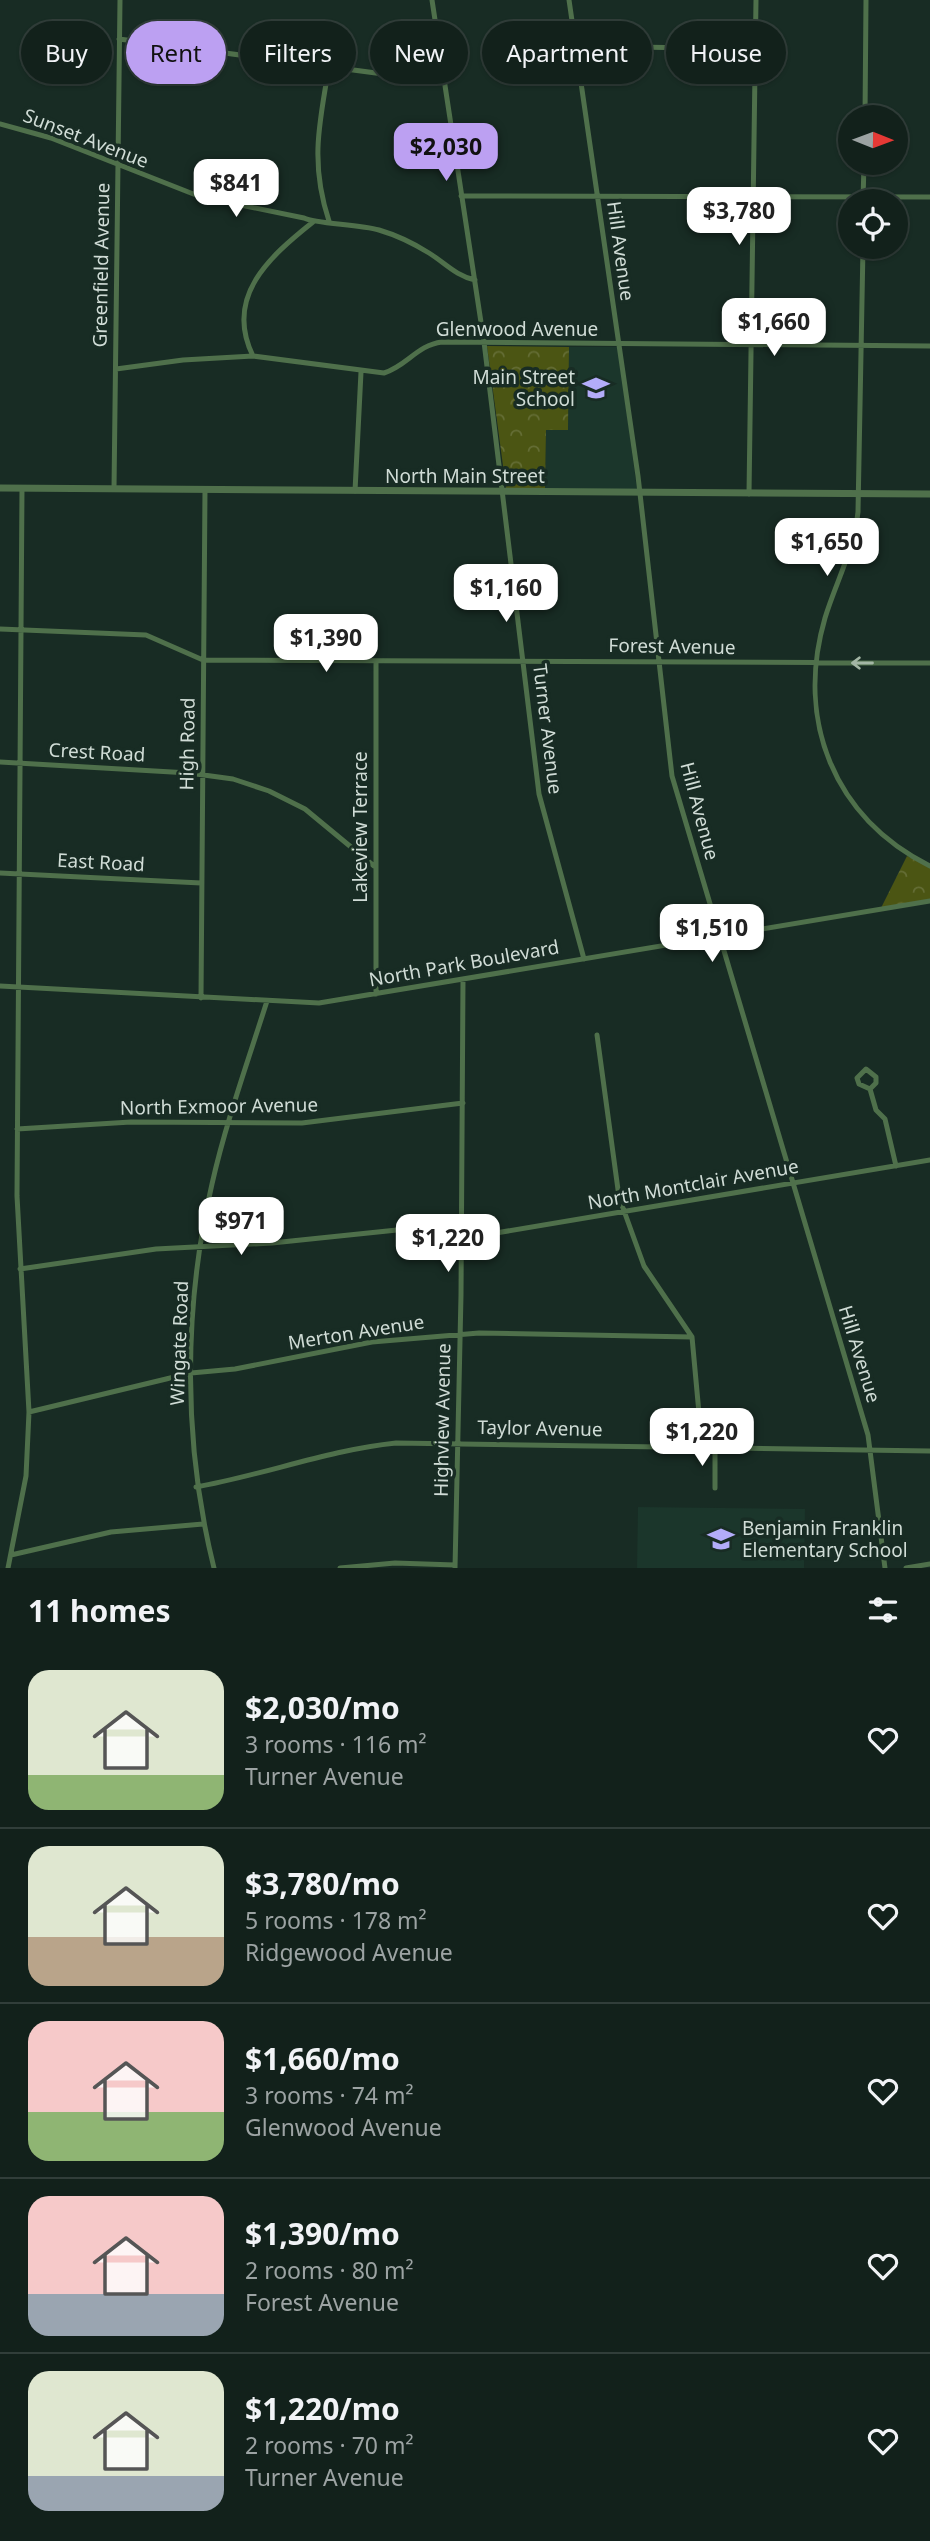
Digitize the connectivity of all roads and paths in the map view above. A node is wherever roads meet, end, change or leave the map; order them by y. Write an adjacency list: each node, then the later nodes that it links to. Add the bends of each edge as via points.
1 (120, 0): 9 (street, Greenfield Avenue)
2 (432, 0): 6 (street, Turner Avenue)
3 (569, 0): 7 (street, Hill Avenue)
4 (756, 0): 8 (street)
5 (866, 0): 15 (street)
6 (435, 21)
7 (572, 21)
8 (756, 21)
9 (119, 39): 10 (street); 17 (street, Greenfield Avenue)
10 (240, 55)
11 (326, 84): 24 (street, via 316,154 317,181)
12 (444, 84): 18 (street, Turner Avenue)
13 (582, 84): 19 (street, Hill Avenue)
14 (755, 84): 20 (street)
15 (865, 105)
16 (0, 124): 17 (street, Sunset Avenue, via 51,138)
17 (118, 166): 25 (street, Sunset Avenue, via 201,197); 34 (street, Greenfield Avenue)
18 (461, 196): 19 (street); 27 (street, Turner Avenue)
19 (598, 196): 20 (street); 29 (street, Hill Avenue)
20 (753, 197): 23 (street); 30 (street)
21 (930, 197): 22 (street)
22 (908, 198)
23 (838, 199)
24 (329, 221): 25 (street, Sunset Avenue); 27 (street, Sunset Avenue, via 403,238)
25 (313, 222): 33 (street, via 275,254 248,293 242,323)
26 (863, 259): 31 (street)
27 (475, 280): 28 (street, Turner Avenue)
28 (484, 342): 29 (street, Glenwood Avenue); 35 (street, Glenwood Avenue, via 431,344 397,369); 41 (street, Turner Avenue)
29 (619, 344): 30 (street, Glenwood Avenue); 42 (street, Hill Avenue)
30 (751, 345): 31 (street, Glenwood Avenue); 43 (street)
31 (861, 346): 32 (street, Glenwood Avenue); 45 (street)
32 (930, 346)
33 (253, 356): 34 (street, Glenwood Avenue, via 183,359); 35 (street, Glenwood Avenue)
34 (116, 369): 38 (street, Greenfield Avenue)
35 (361, 372): 40 (street)
36 (0, 488): 37 (street, North Main Street)
37 (22, 488): 38 (street, North Main Street); 47 (street)
38 (114, 489): 39 (street, North Main Street)
39 (205, 490): 40 (street, North Main Street); 48 (street, High Road)
40 (355, 491): 41 (street, North Main Street)
41 (503, 491): 42 (street, North Main Street); 49 (street, Turner Avenue)
42 (639, 493): 43 (street, North Main Street); 51 (street, Hill Avenue)
43 (749, 494): 45 (street, North Main Street)
44 (930, 494): 45 (street, North Main Street)
45 (859, 495): 52 (street, via 853,544 826,617)
46 (0, 629): 47 (street, Forest Avenue)
47 (21, 630): 48 (street, Forest Avenue, via 146,635); 55 (street)
48 (203, 660): 50 (street, Forest Avenue); 56 (street, High Road)
49 (524, 660): 50 (street, Forest Avenue); 51 (street, Forest Avenue); 64 (street, Turner Avenue, via 539,794)
50 (376, 661): 57 (street, Lakeview Terrace)
51 (658, 662): 52 (street, Forest Avenue); 63 (street, Hill Avenue, via 672,776)
52 (816, 663): 53 (street, Forest Avenue, one-way to 52); 58 (street, via 820,732 843,790 867,822 896,847)
53 (930, 663)
54 (0, 762): 55 (street, Crest Road)
55 (19, 763): 56 (street, Crest Road); 60 (street)
56 (202, 774): 57 (street, Crest Road, via 249,783 285,798 321,820); 61 (street, High Road)
57 (374, 866): 68 (street, Lakeview Terrace)
58 (930, 866)
59 (0, 873): 60 (street, East Road)
60 (18, 874): 61 (street, East Road); 67 (street)
61 (201, 883): 69 (street, High Road)
62 (930, 901): 63 (street, North Park Boulevard)
63 (718, 936): 64 (street, North Park Boulevard); 78 (street, Hill Avenue)
64 (584, 958): 65 (street, North Park Boulevard)
65 (463, 979): 68 (street, North Park Boulevard); 73 (street, Highview Avenue)
66 (0, 986): 67 (street, North Park Boulevard)
67 (19, 987): 69 (street, North Park Boulevard); 75 (street)
68 (376, 994): 70 (street, North Park Boulevard, via 319,1003)
69 (201, 998): 70 (street, North Park Boulevard)
70 (267, 1001): 74 (street, Wingate Road)
71 (597, 1035): 79 (street)
72 (870, 1089): 77 (street, via 876,1110 885,1119)
73 (463, 1103): 74 (street, North Exmoor Avenue, via 302,1123); 80 (street, Highview Avenue)
74 (228, 1124): 75 (street, North Exmoor Avenue, via 131,1122); 82 (street, Wingate Road)
75 (17, 1129): 83 (street)
76 (930, 1160): 77 (street, North Montclair Avenue)
77 (896, 1166): 78 (street, North Montclair Avenue)
78 (792, 1183): 79 (street, North Montclair Avenue); 91 (street, Hill Avenue)
79 (624, 1211): 81 (street, North Montclair Avenue); 85 (street, via 644,1266)
80 (461, 1229): 81 (street, Highview Avenue); 82 (street)
81 (460, 1239): 84 (street, Highview Avenue)
82 (200, 1247): 83 (street, via 113,1254); 86 (street, Wingate Road)
83 (20, 1269): 87 (street)
84 (460, 1334): 85 (street, Merton Avenue); 86 (street, Merton Avenue, via 372,1342); 88 (street, Highview Avenue)
85 (692, 1337): 89 (street)
86 (191, 1373): 87 (street, Merton Avenue); 93 (street, Wingate Road)
87 (30, 1412): 96 (street, via 26,1476)
88 (457, 1442): 89 (street, Taylor Avenue); 93 (street, Taylor Avenue, via 370,1446); 98 (street, Highview Avenue)
89 (702, 1446): 90 (street, Taylor Avenue)
90 (715, 1447): 91 (street, Taylor Avenue); 94 (street)
91 (871, 1450): 92 (street, Taylor Avenue); 102 (street, Hill Avenue)
92 (930, 1451)
93 (196, 1487): 95 (street, Wingate Road)
94 (715, 1488)
95 (203, 1524): 96 (street, via 111,1532); 100 (street, Wingate Road)
96 (11, 1555): 99 (street)
97 (930, 1564): 103 (street)
98 (455, 1566): 101 (street, via 395,1563)
99 (8, 1568)
100 (214, 1568)
101 (341, 1568)
102 (885, 1568)
103 (906, 1568)

